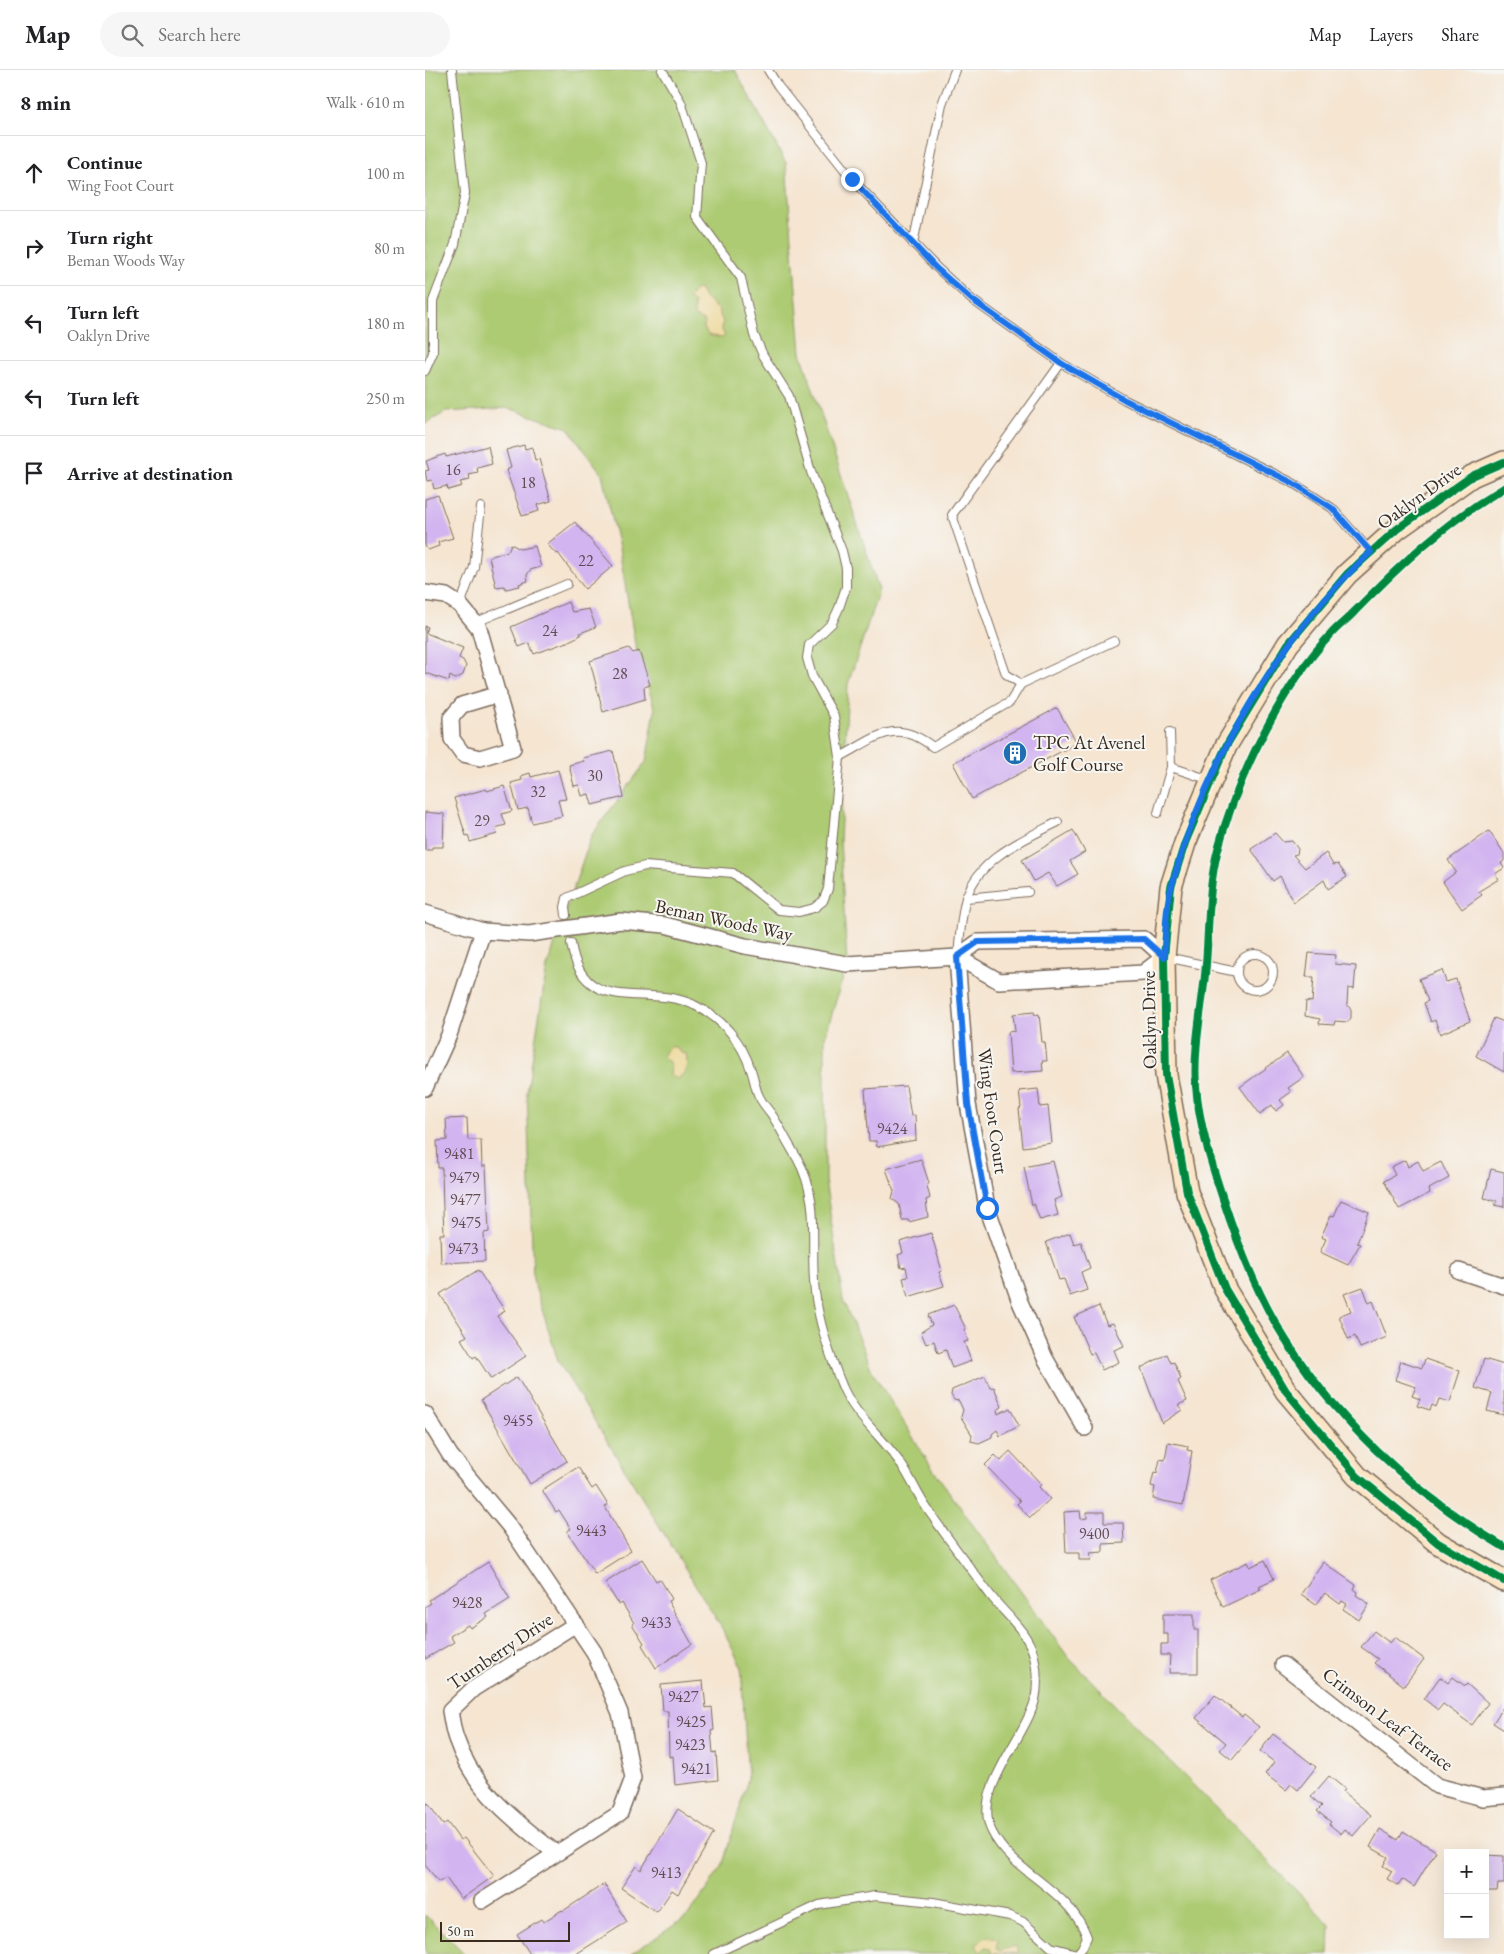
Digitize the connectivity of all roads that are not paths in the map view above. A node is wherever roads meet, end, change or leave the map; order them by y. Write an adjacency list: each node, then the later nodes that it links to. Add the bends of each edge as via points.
1 (452, 70): 7 (lane, via 465,193 455,244 433,301 433,353)
2 (662, 70): 19 (lane, via 681,102 701,163 697,217 741,278 754,335 789,396 811,472 843,551 845,587 839,608 832,623 809,645 807,658 812,676 834,716)
3 (768, 70): 5 (lane, via 852,179)
4 (955, 70): 5 (lane, via 940,112)
5 (913, 244): 6 (lane, via 971,299)
6 (1061, 363): 10 (lane, via 1125,400 1293,483 1332,508); 16 (lane, via 952,515 1006,674)
7 (425, 371)
8 (1504, 462): 10 (street, Oaklyn Drive, via 1473,476 1397,529)
9 (481, 507): 13 (lane, via 474,567)
10 (1371, 552): 21 (street, Oaklyn Drive, via 1347,574 1288,644 1226,746)
11 (567, 584): 14 (lane)
12 (425, 593): 13 (street, via 446,596)
13 (460, 605): 14 (street)
14 (474, 623): 17 (street, via 479,628)
15 (1114, 641): 16 (lane)
16 (1021, 684): 19 (lane, via 1010,702 933,747 919,736 902,731 887,732)
17 (499, 694): 17 (street, via 463,705 451,718 452,739 463,754 480,758 513,748)
18 (1170, 732): 20 (lane)
19 (840, 757): 27 (lane, via 828,889 823,901 814,908 799,912 779,910 733,873 645,866 625,871 567,898)
20 (1171, 767): 21 (lane); 22 (lane)
21 (1210, 781): 31 (street, Oaklyn Drive, via 1171,887)
22 (1158, 813)
23 (1058, 822): 25 (lane, via 1002,852 979,872)
24 (1028, 892): 25 (lane)
25 (966, 898): 30 (lane)
26 (425, 913): 28 (street, Beman Woods Way)
27 (566, 915)
28 (483, 931): 30 (street, Beman Woods Way, via 529,934 621,921 665,925 745,946 847,964); 33 (street, via 449,1035)
29 (571, 943): 44 (lane, via 574,961 583,977 601,990 674,999 695,1005 734,1035 745,1052 758,1095 800,1164 810,1187 814,1210 815,1293 843,1387 856,1412 903,1467 927,1510 1024,1635 1033,1654 1037,1677 1035,1699 1014,1747 996,1777 987,1814 991,1831 1006,1850 1074,1912 1087,1937 1077,1954 1051,1947 1023,1922 1010,1916 933,1902 875,1896 819,1905)
30 (957, 957): 31 (street, via 978,942 1144,939); 31 (street, via 999,981 1143,973); 37 (street, Wing Foot Court, via 968,1104 987,1208 1045,1358)
31 (1164, 957): 32 (lane); 38 (street, Oaklyn Drive, via 1166,1075 1187,1192 1225,1289 1286,1391 1357,1476 1438,1543)
32 (1237, 972): 32 (lane, via 1240,983 1255,990 1266,986 1273,971 1268,960 1257,954 1241,960)
33 (425, 1088)
34 (1459, 1271): 35 (street)
35 (1504, 1286)
36 (425, 1414): 39 (street, Turnberry Drive, via 449,1455 510,1527)
37 (1085, 1428)
38 (1504, 1582)
39 (576, 1624): 42 (street, Turnberry Drive, via 594,1652 620,1713 633,1778 620,1813); 42 (street, Turnberry Drive, via 473,1689 450,1711 457,1741 475,1776 516,1822)
40 (1283, 1665): 41 (street, Crimson Leaf Terrace, via 1437,1786 1483,1798)
41 (1504, 1796)
42 (556, 1852): 43 (street, Turnberry Drive)
43 (481, 1901)
44 (714, 1954)

